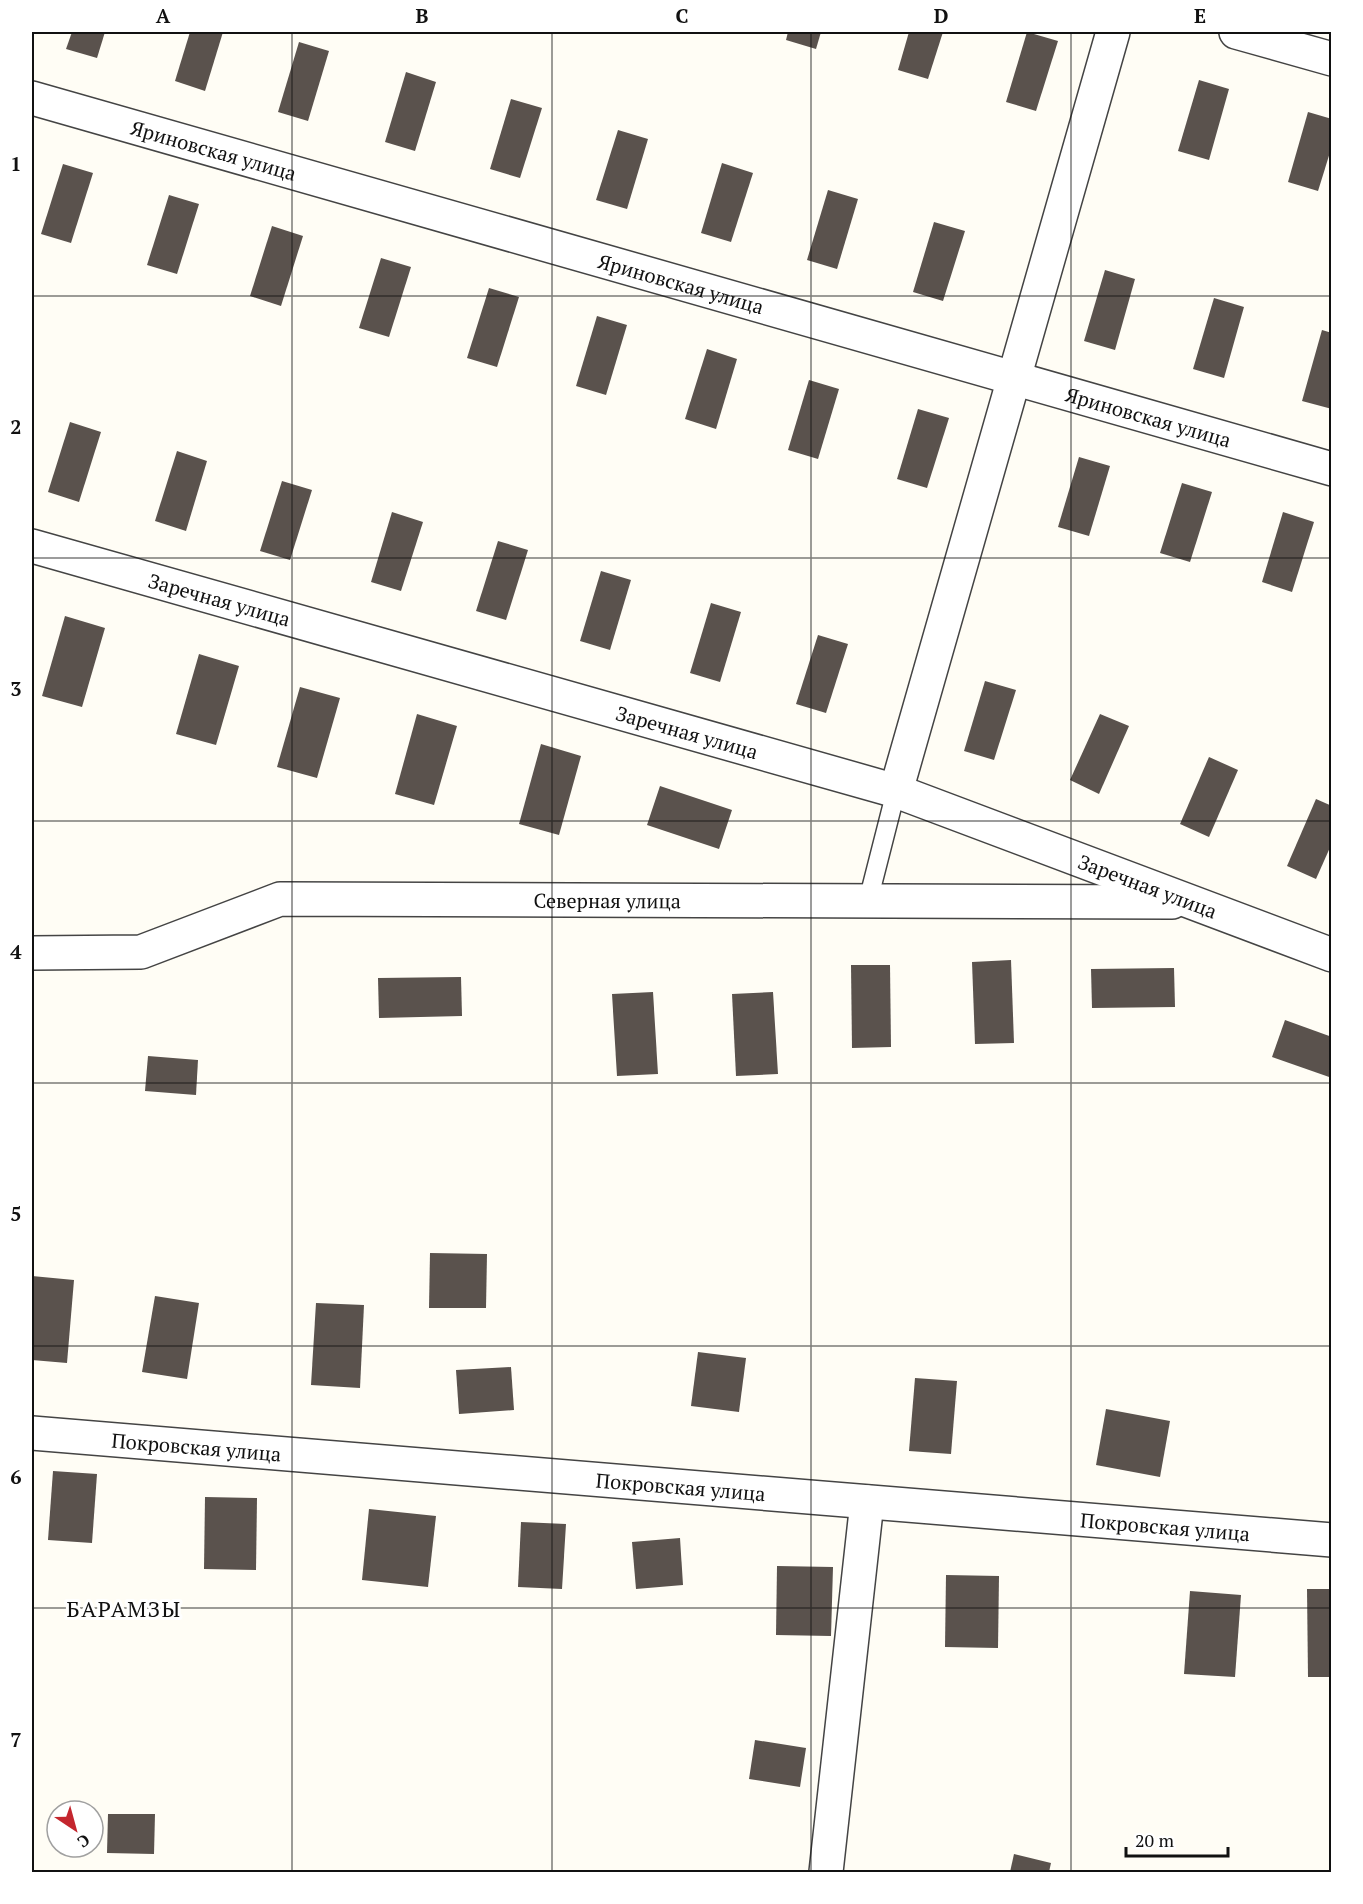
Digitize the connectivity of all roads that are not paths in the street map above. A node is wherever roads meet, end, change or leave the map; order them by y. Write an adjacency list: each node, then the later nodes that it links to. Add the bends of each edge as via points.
1 (1113, 32): 5 (street)
2 (1236, 32): 3 (street)
3 (1332, 59)
4 (32, 98): 5 (street, Яриновская улица)
5 (1014, 378): 6 (street, Яриновская улица); 8 (street)
6 (1332, 469)
7 (32, 546): 8 (street, Заречная улица)
8 (896, 791): 9 (lane); 10 (street, Заречная улица)
9 (868, 901): 10 (street, Северная улица); 11 (street, Северная улица, via 280,899 141,952)
10 (1192, 902): 12 (street, Заречная улица)
11 (32, 953)
12 (1332, 955)
13 (32, 1433): 14 (street, Покровская улица)
14 (867, 1502): 15 (street, Покровская улица); 16 (street)
15 (1332, 1540)
16 (826, 1872)

